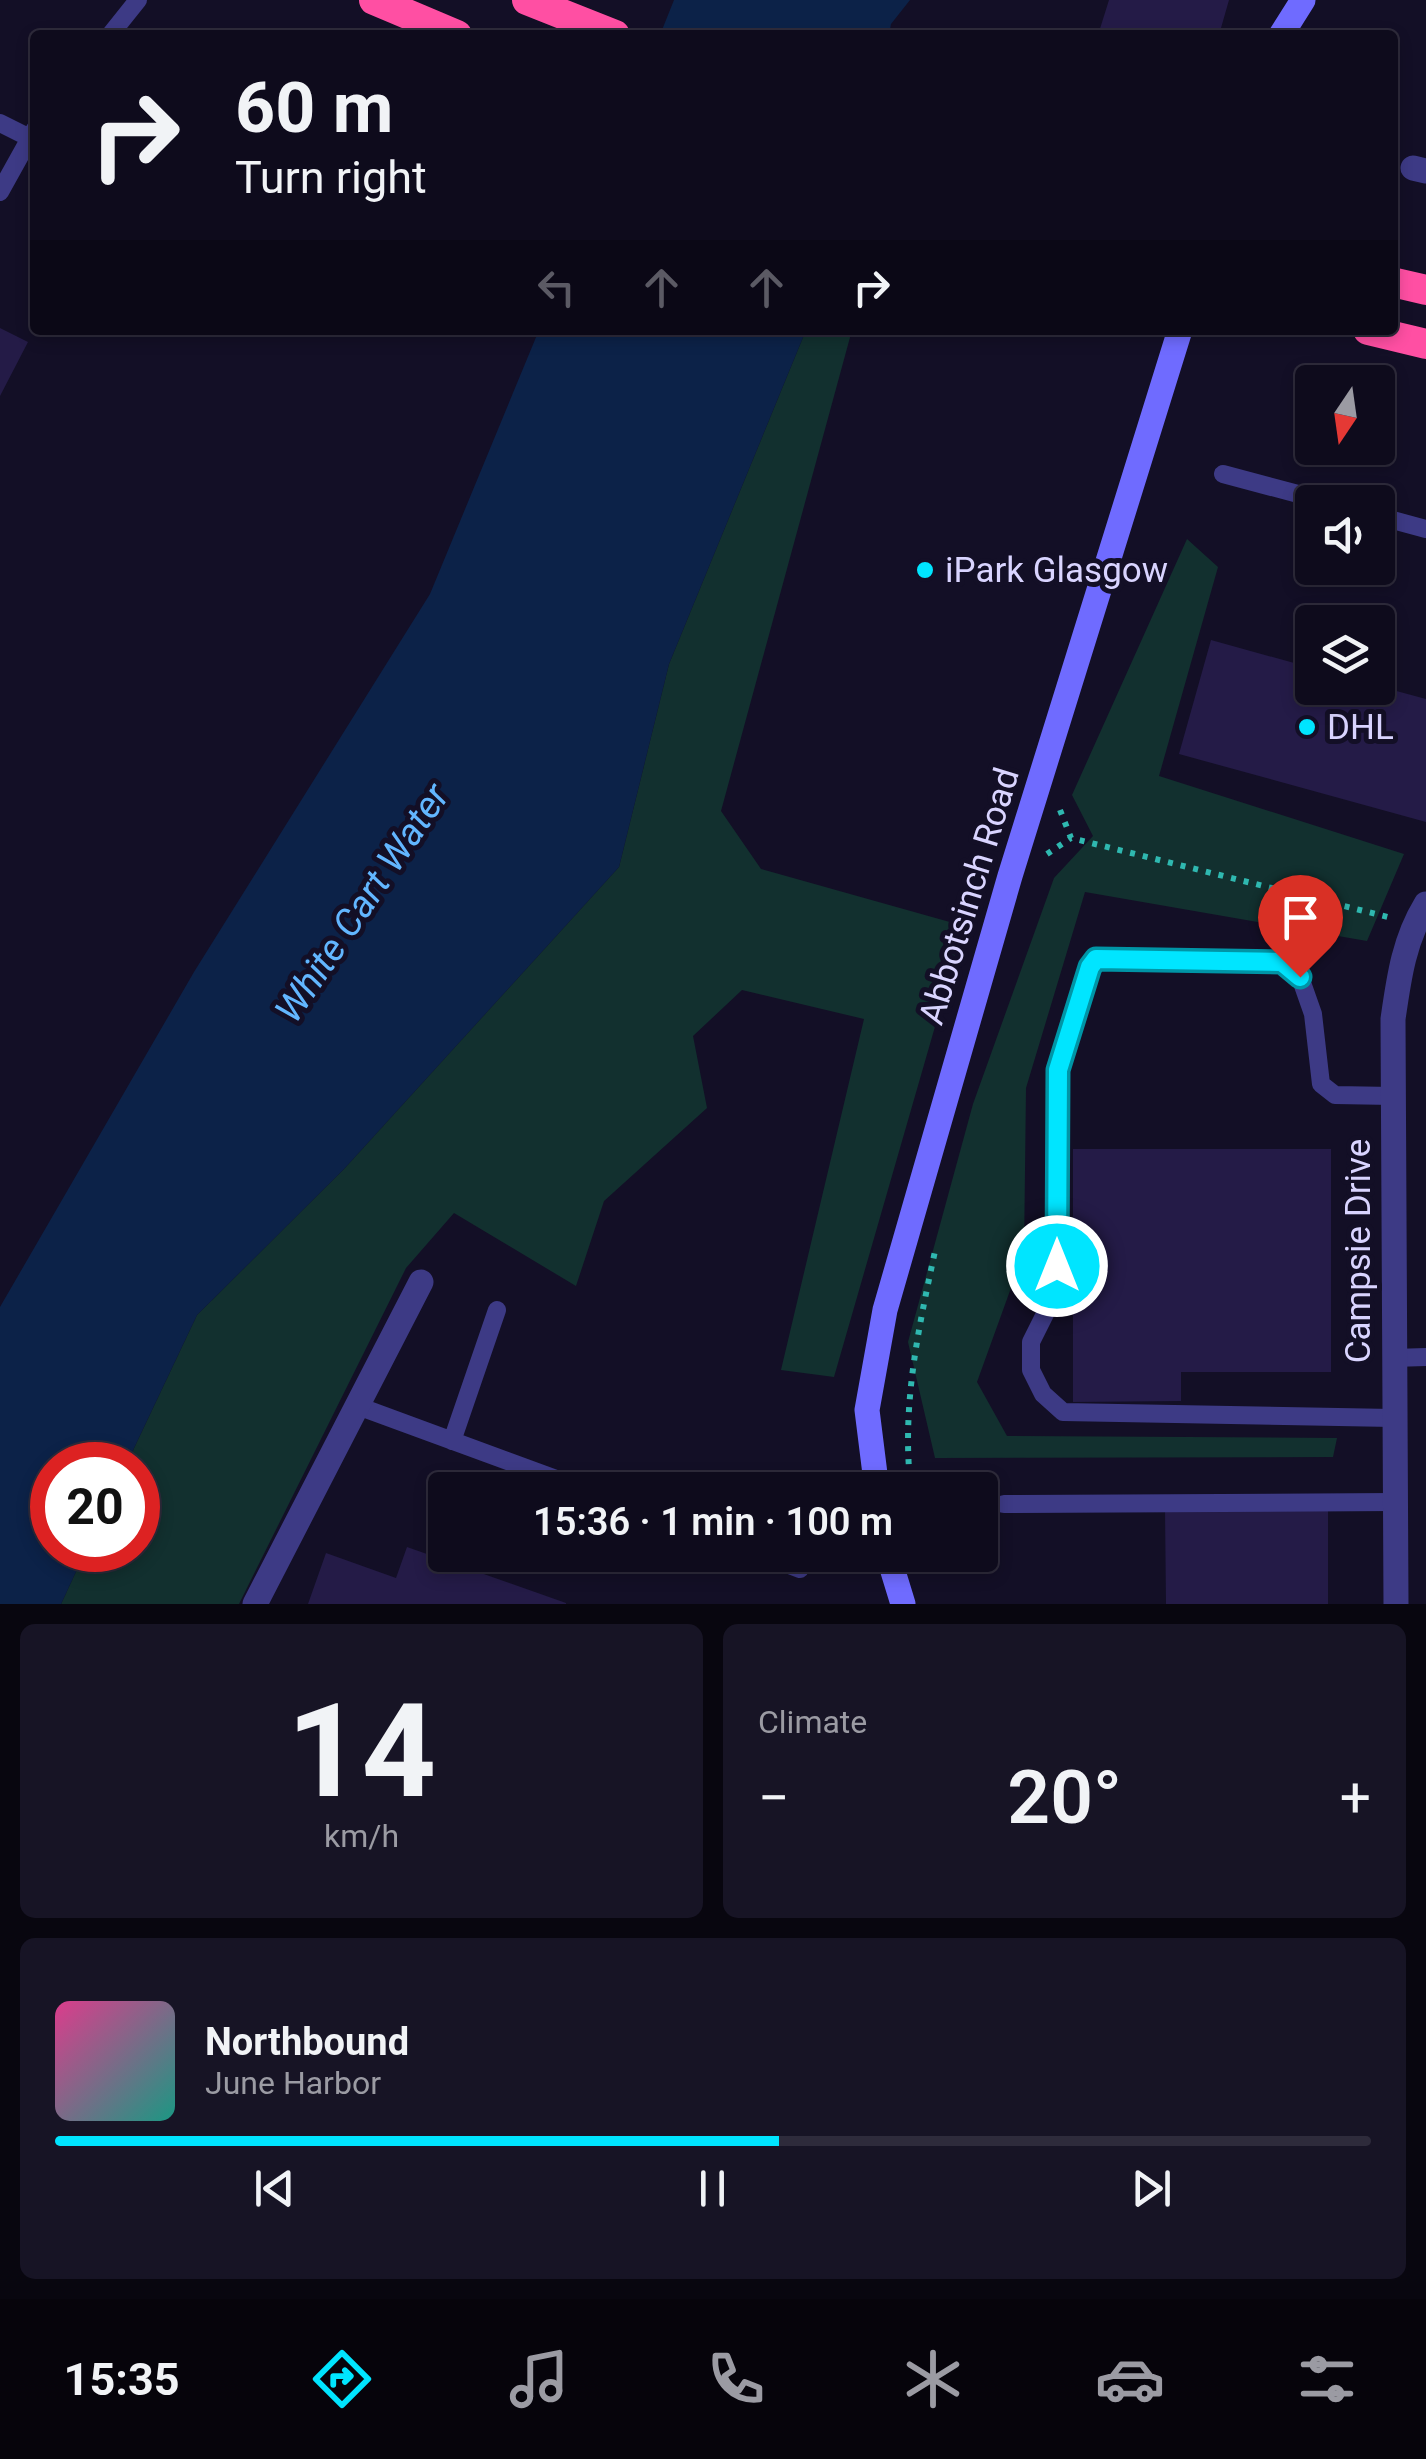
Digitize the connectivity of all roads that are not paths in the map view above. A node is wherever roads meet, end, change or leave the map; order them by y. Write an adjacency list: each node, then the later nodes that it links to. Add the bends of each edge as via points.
1 (138, 0): 5 (lane)
2 (374, 0): 6 (highway)
3 (527, 0): 7 (highway)
4 (1303, 0): 8 (street)
5 (114, 30)
6 (445, 30)
7 (602, 30)
8 (1284, 30)
9 (0, 123): 10 (lane)
10 (30, 132)
11 (30, 137): 12 (lane)
12 (0, 192)
13 (1398, 283): 14 (highway)
14 (1426, 290)
15 (1178, 335): 32 (street, Abbotsinch Road, via 1010,876 885,1310 867,1410)
16 (1389, 335): 17 (highway)
17 (1426, 344)
18 (1223, 474): 19 (lane)
19 (1295, 493)
20 (1395, 521): 21 (lane)
21 (1426, 529)
22 (1420, 913): 23 (street, Campsie Drive, via 1404,951)
23 (1392, 1096): 27 (street, Campsie Drive); 29 (lane, via 1334,1095 1321,1084 1313,1014 1300,977 1282,962 1096,959 1058,1070 1057,1266 1031,1342 1031,1370 1063,1412)
24 (421, 1282): 28 (street)
25 (497, 1310): 30 (lane)
26 (1426, 1357): 27 (lane)
27 (1392, 1358): 29 (street, Campsie Drive)
28 (355, 1405): 30 (lane); 36 (street)
29 (1393, 1418): 33 (street, Campsie Drive)
30 (452, 1440): 31 (lane)
31 (538, 1472)
32 (874, 1472)
33 (1395, 1502): 34 (lane); 38 (street, Campsie Drive)
34 (1004, 1504)
35 (893, 1572): 37 (street)
36 (255, 1604)
37 (903, 1604)
38 (1396, 1604)

